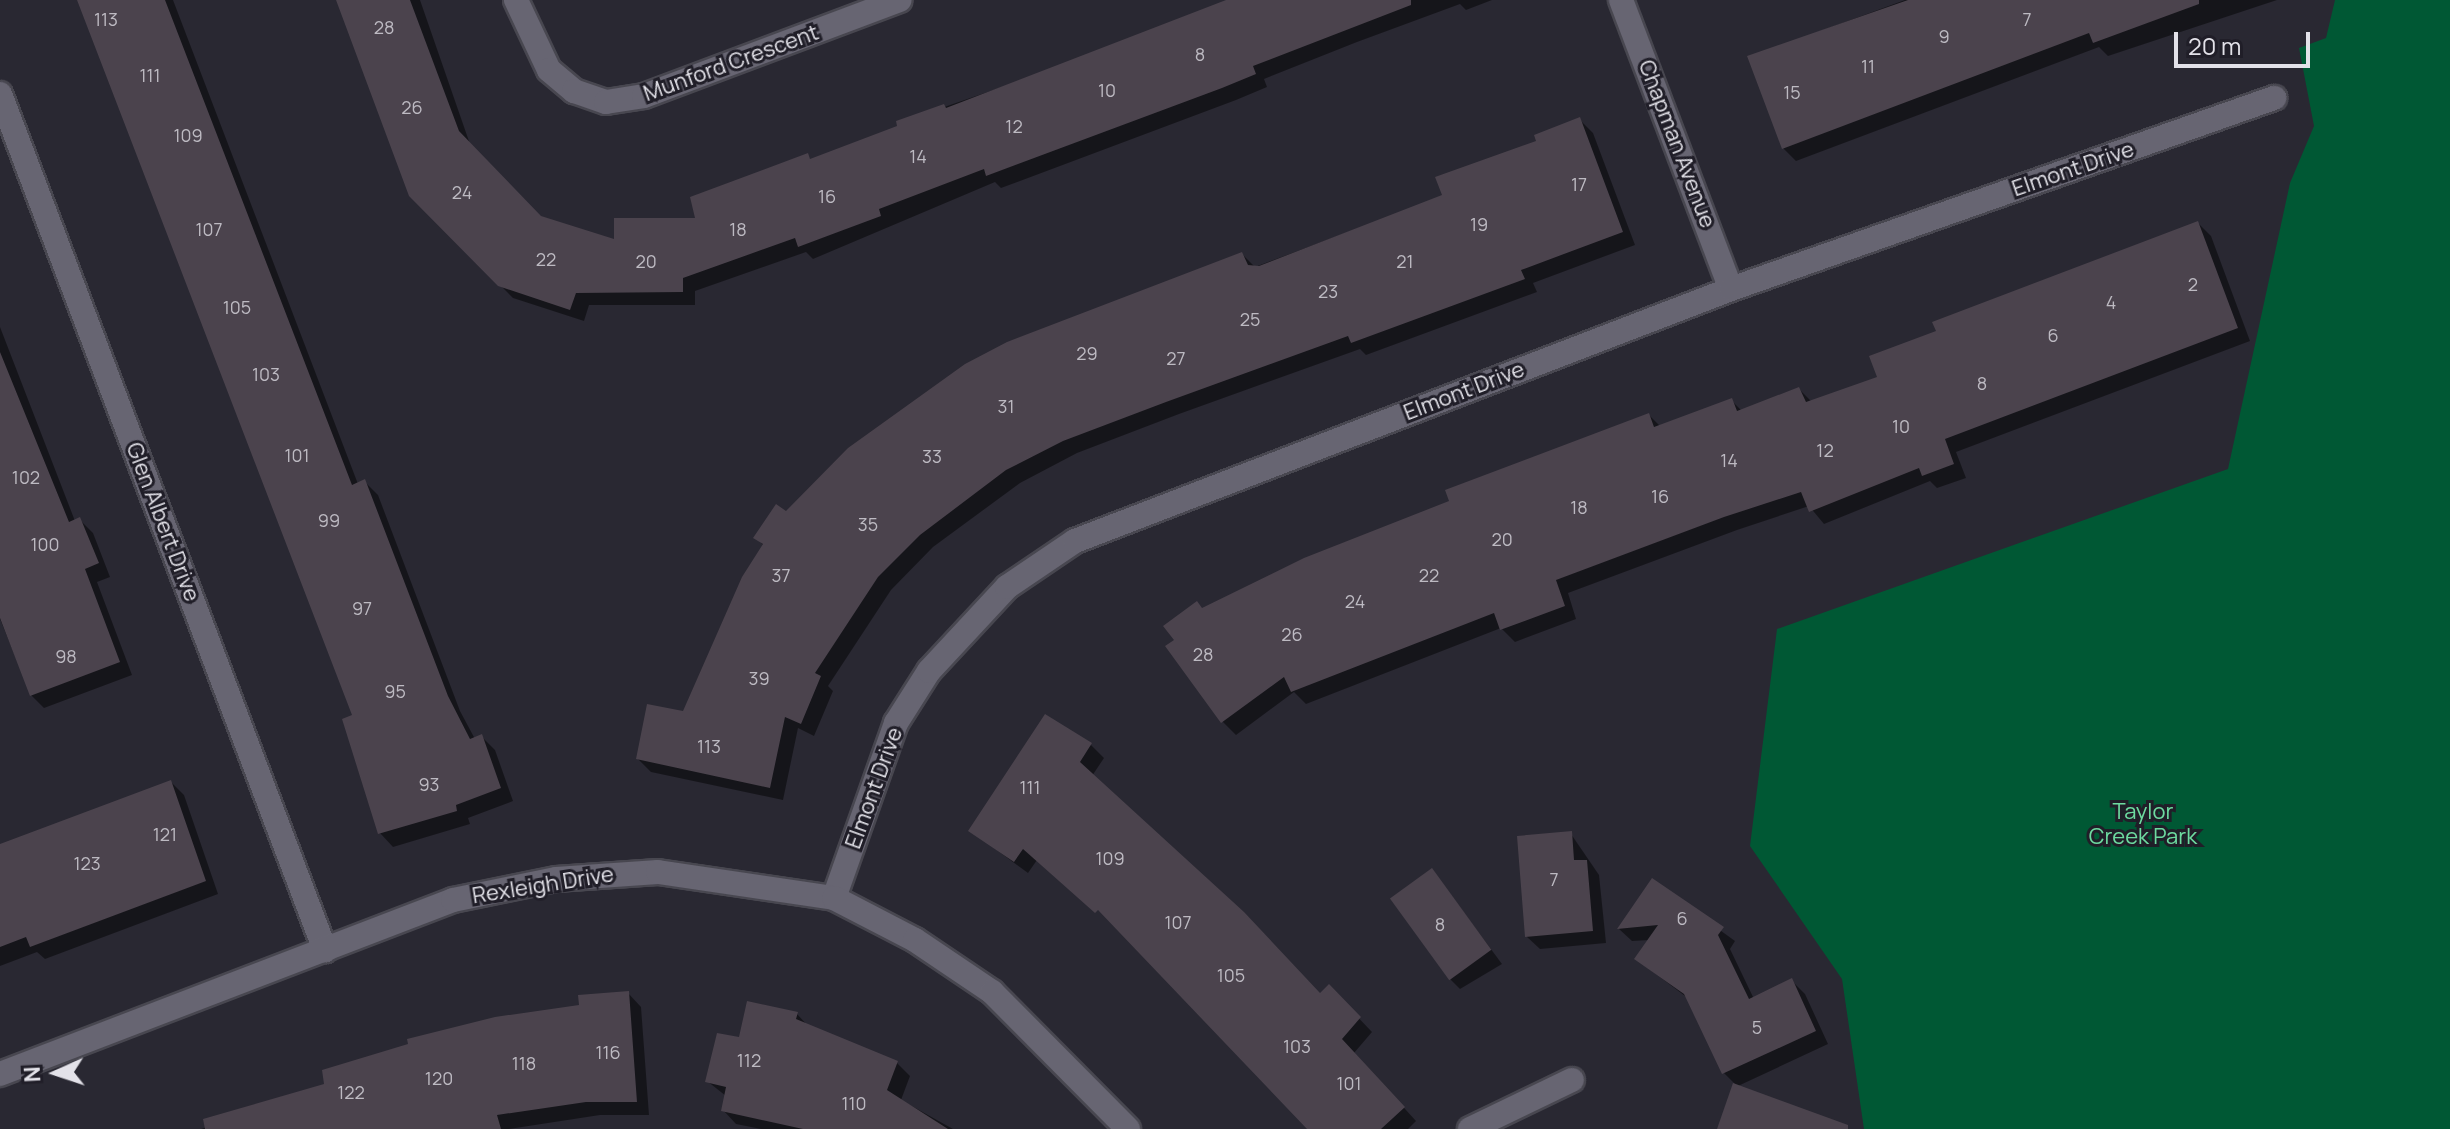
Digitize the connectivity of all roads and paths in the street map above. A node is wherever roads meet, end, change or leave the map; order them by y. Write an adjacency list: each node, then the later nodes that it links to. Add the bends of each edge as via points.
1 (516, 0): 2 (street, Munford Crescent, via 549,70 588,99 606,102 644,96)
2 (900, 0)
3 (1621, 0): 6 (street, Chapman Avenue)
4 (0, 94): 8 (street, Glen Albert Drive)
5 (2274, 98): 6 (street, Elmont Drive)
6 (1731, 289): 7 (street, Elmont Drive, via 1075,541 1040,561 977,615 929,671 896,723)
7 (834, 898): 8 (street, Rexleigh Drive, via 658,872 607,872 453,900); 11 (street, Rexleigh Drive, via 942,956 992,992)
8 (325, 950): 9 (street, Rexleigh Drive)
9 (0, 1074)
10 (1572, 1080): 12 (street)
11 (1128, 1129)
12 (1470, 1129)

